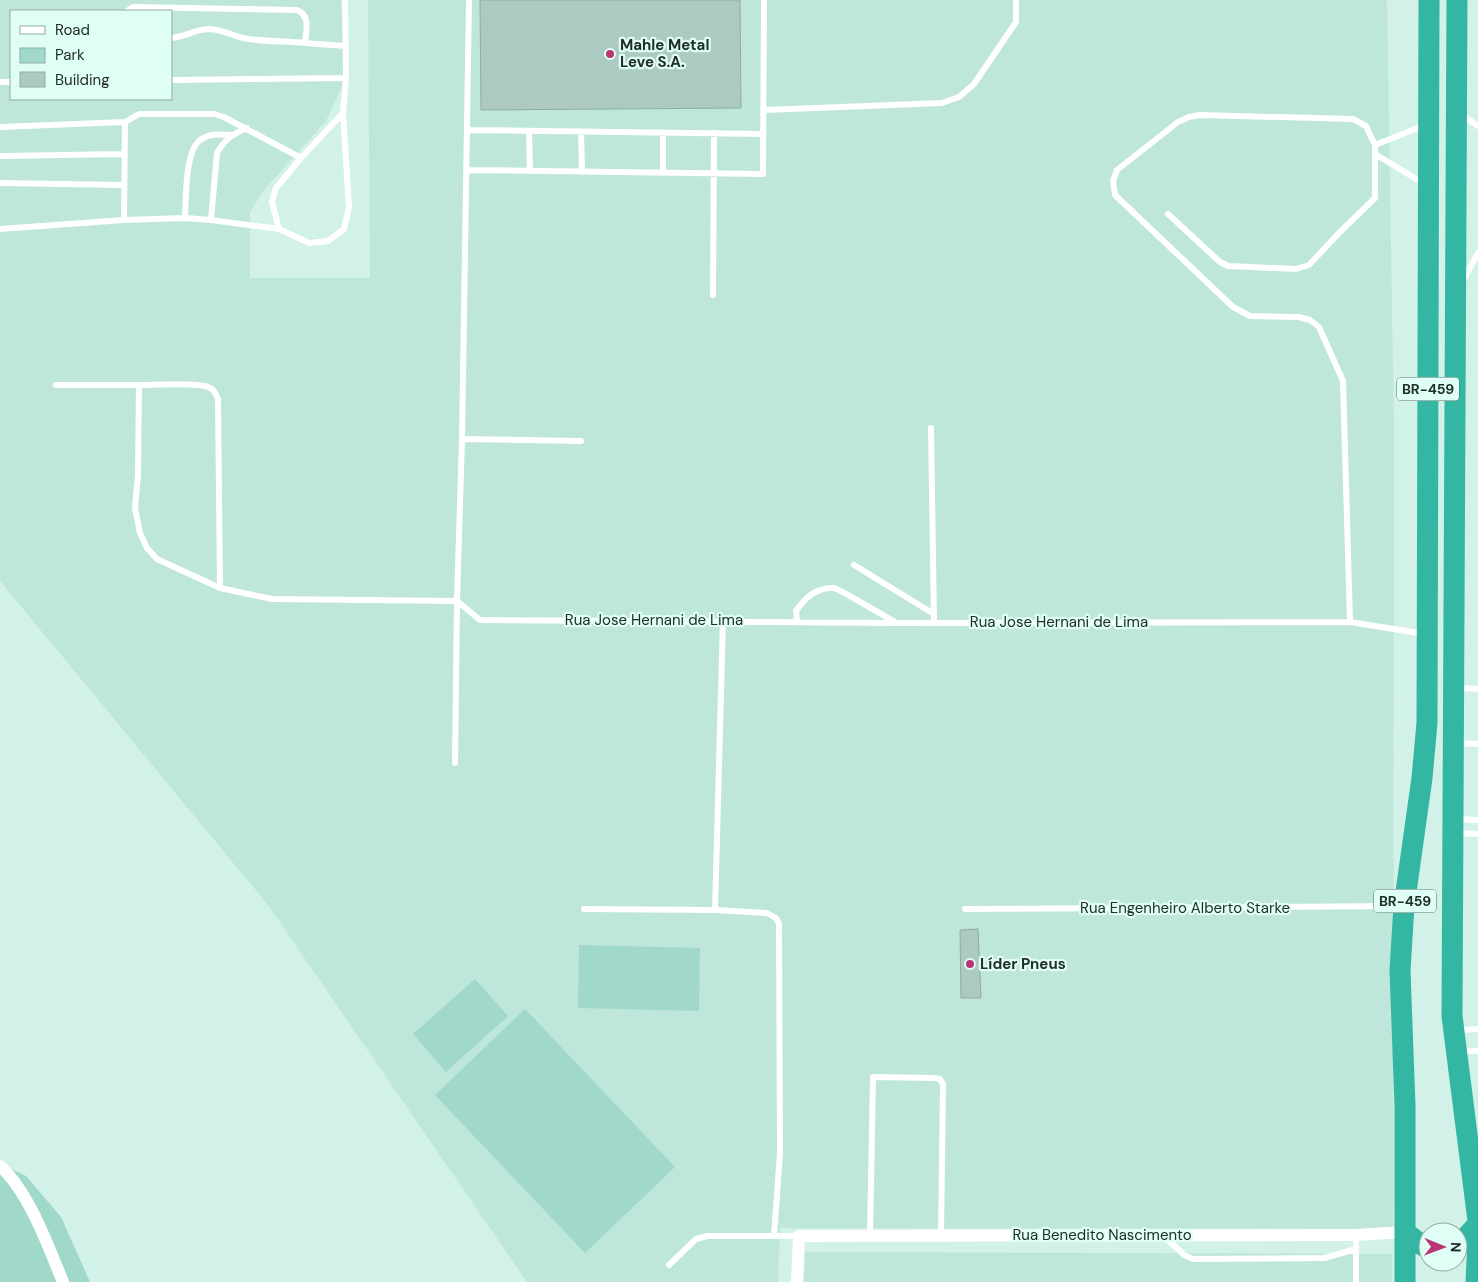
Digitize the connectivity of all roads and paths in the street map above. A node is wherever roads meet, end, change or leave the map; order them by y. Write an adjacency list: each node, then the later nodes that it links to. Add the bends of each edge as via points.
1 (345, 0): 10 (lane)
2 (469, 0): 21 (lane)
3 (764, 0): 13 (lane)
4 (1016, 0): 13 (lane, via 1016,22 974,84 959,97 942,103)
5 (1429, 0): 17 (highway, BR-459)
6 (1457, 0): 14 (highway, BR-459)
7 (128, 10): 9 (lane, via 133,7 297,10 307,18)
8 (172, 38): 9 (lane, via 210,29 227,31 243,38)
9 (306, 43): 10 (lane)
10 (346, 46): 11 (lane)
11 (346, 78): 12 (lane); 15 (lane)
12 (172, 80)
13 (764, 110): 27 (lane)
14 (1456, 110): 18 (lane); 49 (highway, BR-459)
15 (343, 113): 32 (lane); 46 (lane, via 349,207 344,228 328,241 309,243)
16 (125, 122): 19 (lane); 20 (lane, via 139,114 214,114); 29 (lane)
17 (1428, 124): 28 (lane); 40 (highway, BR-459)
18 (1478, 126)
19 (0, 128)
20 (247, 128): 26 (lane); 32 (lane)
21 (468, 130): 22 (lane); 33 (lane)
22 (529, 131): 23 (lane); 34 (lane)
23 (581, 132): 24 (lane); 35 (lane)
24 (663, 132): 25 (lane); 36 (lane)
25 (714, 133): 27 (lane); 37 (lane)
26 (232, 134): 42 (lane, via 209,136 198,142 192,154 187,182); 44 (lane, via 217,153)
27 (764, 134): 37 (lane, via 763,174)
28 (1375, 145): 30 (lane); 62 (lane, via 1366,126 1353,119 1200,115 1178,122 1117,170 1113,182 1115,195 1233,307 1250,316 1299,316 1319,327 1343,381)
29 (124, 154): 31 (lane); 39 (lane)
30 (1375, 154): 40 (lane); 41 (lane, via 1375,198 1309,265 1296,269 1228,266)
31 (0, 156)
32 (301, 158): 46 (lane, via 276,188 272,202)
33 (467, 170): 34 (lane); 53 (lane)
34 (530, 171): 35 (lane)
35 (582, 172): 36 (lane)
36 (663, 172): 37 (lane)
37 (714, 173): 48 (lane)
38 (0, 183): 39 (lane)
39 (123, 184): 43 (lane)
40 (1428, 186): 64 (highway, BR-459)
41 (1168, 214)
42 (185, 218): 43 (lane); 44 (lane)
43 (124, 220): 45 (lane)
44 (210, 220): 46 (lane)
45 (0, 229)
46 (279, 229)
47 (1478, 253): 49 (lane)
48 (713, 295)
49 (1455, 296): 65 (highway, BR-459)
50 (56, 385): 51 (lane)
51 (139, 385): 56 (lane, via 135,508 140,532 147,548 157,559); 56 (lane, via 210,387 218,400)
52 (930, 428): 58 (lane)
53 (462, 439): 54 (lane); 57 (lane)
54 (581, 441)
55 (854, 565): 58 (lane)
56 (220, 588): 57 (lane, via 272,599)
57 (457, 601): 59 (lane, Rua Jose Hernani de Lima, via 480,620); 69 (lane)
58 (934, 614): 61 (lane)
59 (723, 620): 60 (lane, Rua Jose Hernani de Lima); 76 (lane)
60 (798, 621): 63 (lane, Rua Jose Hernani de Lima); 63 (lane, via 796,611 804,600 817,591 835,588)
61 (934, 622): 62 (lane, Rua Jose Hernani de Lima); 63 (lane, Rua Jose Hernani de Lima)
62 (1350, 622): 64 (lane, Rua Jose Hernani de Lima)
63 (896, 623)
64 (1428, 634): 73 (highway, BR-459, via 1427,723)
65 (1453, 688): 66 (lane); 67 (highway, BR-459)
66 (1478, 689)
67 (1453, 743): 68 (lane); 71 (highway, BR-459)
68 (1478, 744)
69 (455, 763)
70 (1478, 820): 71 (lane)
71 (1453, 826): 72 (lane); 78 (highway, BR-459)
72 (1478, 834)
73 (1404, 906): 75 (lane, Rua Engenheiro Alberto Starke); 82 (highway, BR-459, via 1400,970)
74 (584, 909): 76 (lane)
75 (965, 909)
76 (715, 910): 88 (lane, via 767,914 776,918 779,924 780,1153)
77 (1478, 1029): 78 (lane)
78 (1454, 1040): 79 (lane); 81 (highway, BR-459)
79 (1478, 1052)
80 (0, 1166): 94 (street, via 35,1216)
81 (1478, 1222): 84 (highway)
82 (1405, 1232): 87 (street, Rua Benedito Nascimento); 91 (highway); 97 (highway, BR-459)
83 (1162, 1234): 86 (street, Rua Benedito Nascimento); 87 (street, Rua Benedito Nascimento); 92 (lane, via 1184,1256 1193,1259 1324,1258)
84 (1468, 1234)
85 (870, 1235): 86 (street, Rua Benedito Nascimento); 86 (lane, via 873,1076 935,1078 943,1084); 89 (street, Rua Benedito Nascimento)
86 (941, 1235)
87 (1356, 1235): 92 (lane)
88 (774, 1236): 89 (lane); 93 (lane, via 707,1236 696,1239)
89 (799, 1236): 95 (street)
90 (1478, 1240): 98 (highway)
91 (1418, 1242)
92 (1356, 1249): 96 (lane)
93 (669, 1265)
94 (63, 1282)
95 (797, 1282)
96 (1356, 1282)
97 (1405, 1282)
98 (1476, 1282)

